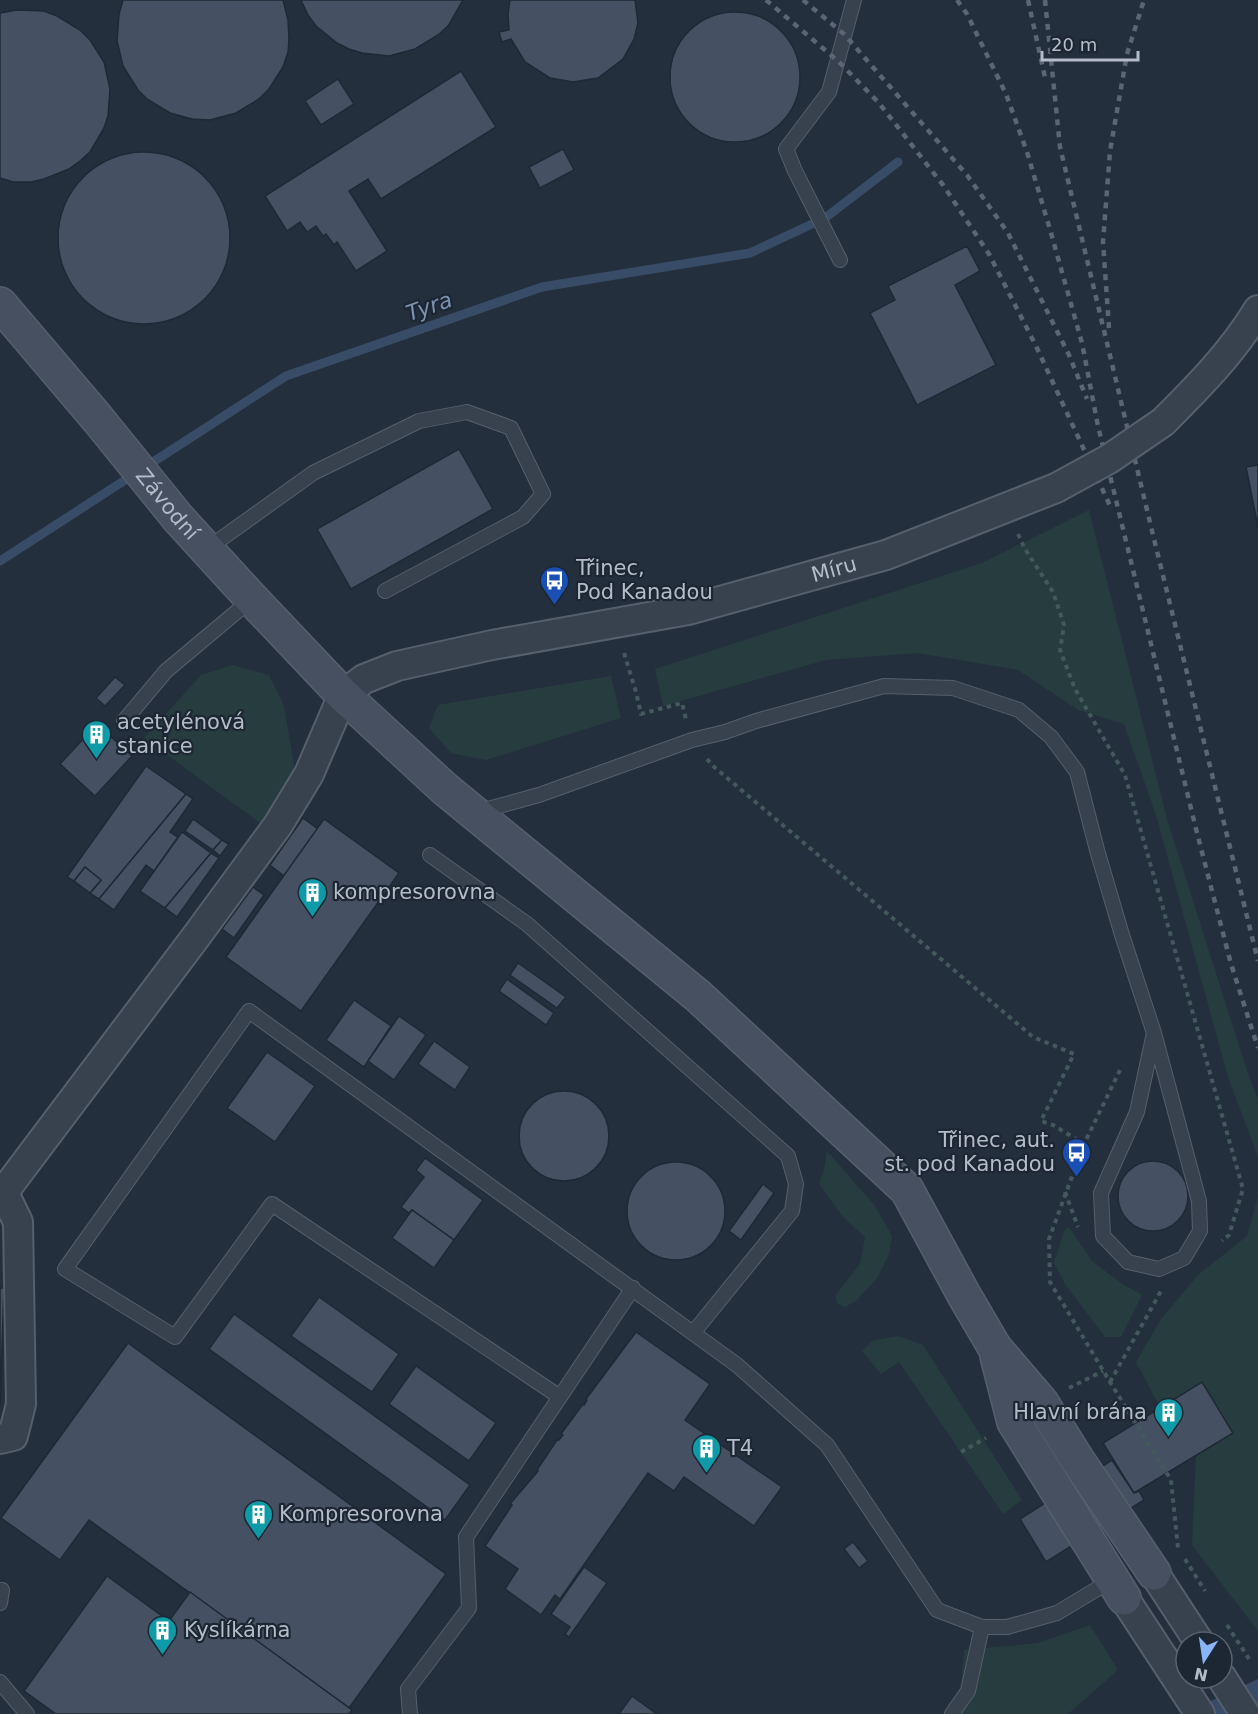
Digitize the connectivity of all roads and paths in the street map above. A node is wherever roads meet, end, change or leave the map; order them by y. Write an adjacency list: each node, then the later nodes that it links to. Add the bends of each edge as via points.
1 (854, 0): 2 (lane, via 829,92 786,150)
2 (840, 260)
3 (0, 304): 5 (street, Závodní)
4 (1254, 327): 10 (street, Míru, bridge, via 1163,422 1109,459 1056,488 886,555 688,610 397,666 364,680)
5 (207, 549): 7 (lane, via 313,473 419,421 467,412 511,428 543,494 524,517); 8 (street, Závodní)
6 (1025, 549): 19 (path, via 1053,592 1064,625 1060,650 1075,689 1125,775 1244,1189 1229,1235)
7 (384, 591)
8 (252, 599): 10 (street, Závodní); 11 (lane, via 166,671)
9 (634, 685): 12 (path, via 641,714 682,703)
10 (343, 695): 13 (street, Závodní); 18 (street, via 309,774 278,825)
11 (124, 721)
12 (692, 740): 13 (lane, via 539,795); 15 (lane, via 884,686 953,688 1019,710 1051,737 1077,772); 17 (path, via 713,766 1033,1037 1074,1054 1041,1121)
13 (475, 812): 23 (street, Závodní, via 698,996 907,1190)
14 (430, 855): 22 (lane, via 528,924 788,1156 796,1184 792,1211)
15 (1154, 1034): 15 (lane, via 1137,1112 1101,1193 1103,1236 1128,1262 1159,1269 1184,1258 1200,1231 1199,1201)
16 (1125, 1061): 17 (path)
17 (1084, 1144): 24 (path, via 1049,1239 1050,1282)
18 (2, 1194): 26 (street, via 18,1222 21,1404 13,1436)
19 (1215, 1248)
20 (1167, 1283): 24 (path)
21 (633, 1288): 22 (lane); 25 (lane); 25 (lane, via 249,1011 65,1269 175,1338 272,1204)
22 (693, 1333): 30 (lane, via 737,1365 827,1445 937,1610)
23 (995, 1348): 28 (street, via 1042,1402); 29 (street, via 1014,1422)
24 (1110, 1382): 27 (path, via 1171,1480)
25 (560, 1396): 35 (lane, via 466,1537 469,1608 408,1689)
26 (0, 1439)
27 (1179, 1548)
28 (1154, 1573): 31 (street)
29 (1118, 1589): 30 (lane, via 1007,1627); 37 (street)
30 (982, 1627): 36 (lane, via 968,1691)
31 (1191, 1630)
32 (0, 1682): 34 (lane)
33 (1230, 1690): 38 (street)
34 (27, 1714)
35 (410, 1714)
36 (952, 1714)
37 (1200, 1714)
38 (1245, 1714)

